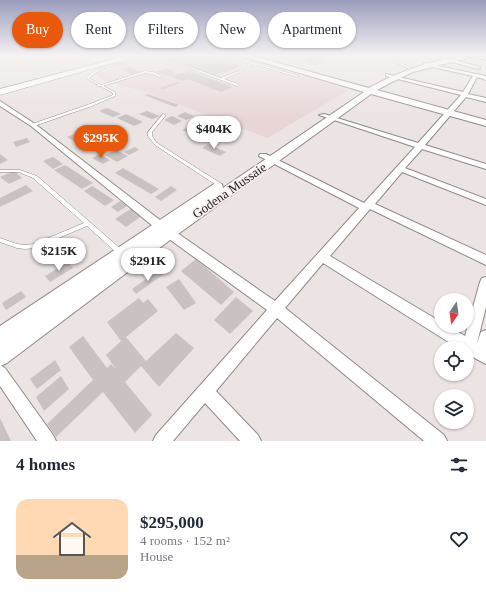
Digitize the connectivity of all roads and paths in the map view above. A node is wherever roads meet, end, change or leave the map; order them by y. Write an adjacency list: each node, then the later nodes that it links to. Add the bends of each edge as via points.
1 (55, 77): 16 (main road)
2 (89, 77): 14 (lane, via 88,80)
3 (130, 77): 14 (lane)
4 (215, 77): 11 (lane)
5 (228, 77): 11 (lane)
6 (325, 77): 15 (street)
7 (391, 77): 15 (street, Godena Mussaie)
8 (394, 77): 17 (street)
9 (474, 77): 10 (street); 12 (street); 17 (street)
10 (486, 78)
11 (222, 79): 13 (lane)
12 (486, 83)
13 (237, 85)
14 (99, 86): 24 (lane, via 114,95)
15 (367, 89): 20 (street); 22 (street, Godena Mussaie)
16 (0, 90)
17 (464, 94): 18 (street); 20 (street)
18 (486, 100)
19 (0, 103): 24 (street)
20 (450, 112): 23 (street); 25 (street)
21 (164, 115): 30 (lane, via 150,132 151,139)
22 (326, 116): 25 (street); 26 (street, Godena Mussaie)
23 (486, 122)
24 (33, 125): 34 (street)
25 (420, 146): 27 (street); 28 (street)
26 (267, 158): 30 (street, Godena Mussaie); 32 (street); 34 (street, Godena Mussaie)
27 (486, 167)
28 (400, 169): 31 (street); 32 (street)
29 (0, 170): 33 (lane, via 20,170 35,177)
30 (220, 185): 34 (street, Godena Mussaie)
31 (486, 202)
32 (367, 207): 37 (street); 38 (street)
33 (88, 223): 35 (lane, via 26,248); 36 (lane)
34 (165, 230): 36 (street, Godena Mussaie); 40 (street); 46 (street, Godena Mussaie)
35 (0, 240)
36 (121, 253): 41 (street, Godena Mussaie)
37 (322, 257): 40 (street); 43 (street)
38 (486, 260)
39 (486, 282): 44 (street)
40 (276, 309): 49 (street); 53 (street)
41 (0, 337)
42 (486, 338): 47 (street)
43 (459, 341)
44 (471, 341)
45 (474, 350): 47 (street)
46 (0, 356)
47 (484, 356)
48 (0, 373): 50 (street)
49 (205, 391): 51 (street); 52 (street)
50 (47, 441)
51 (162, 441)
52 (252, 441)
53 (438, 441)

